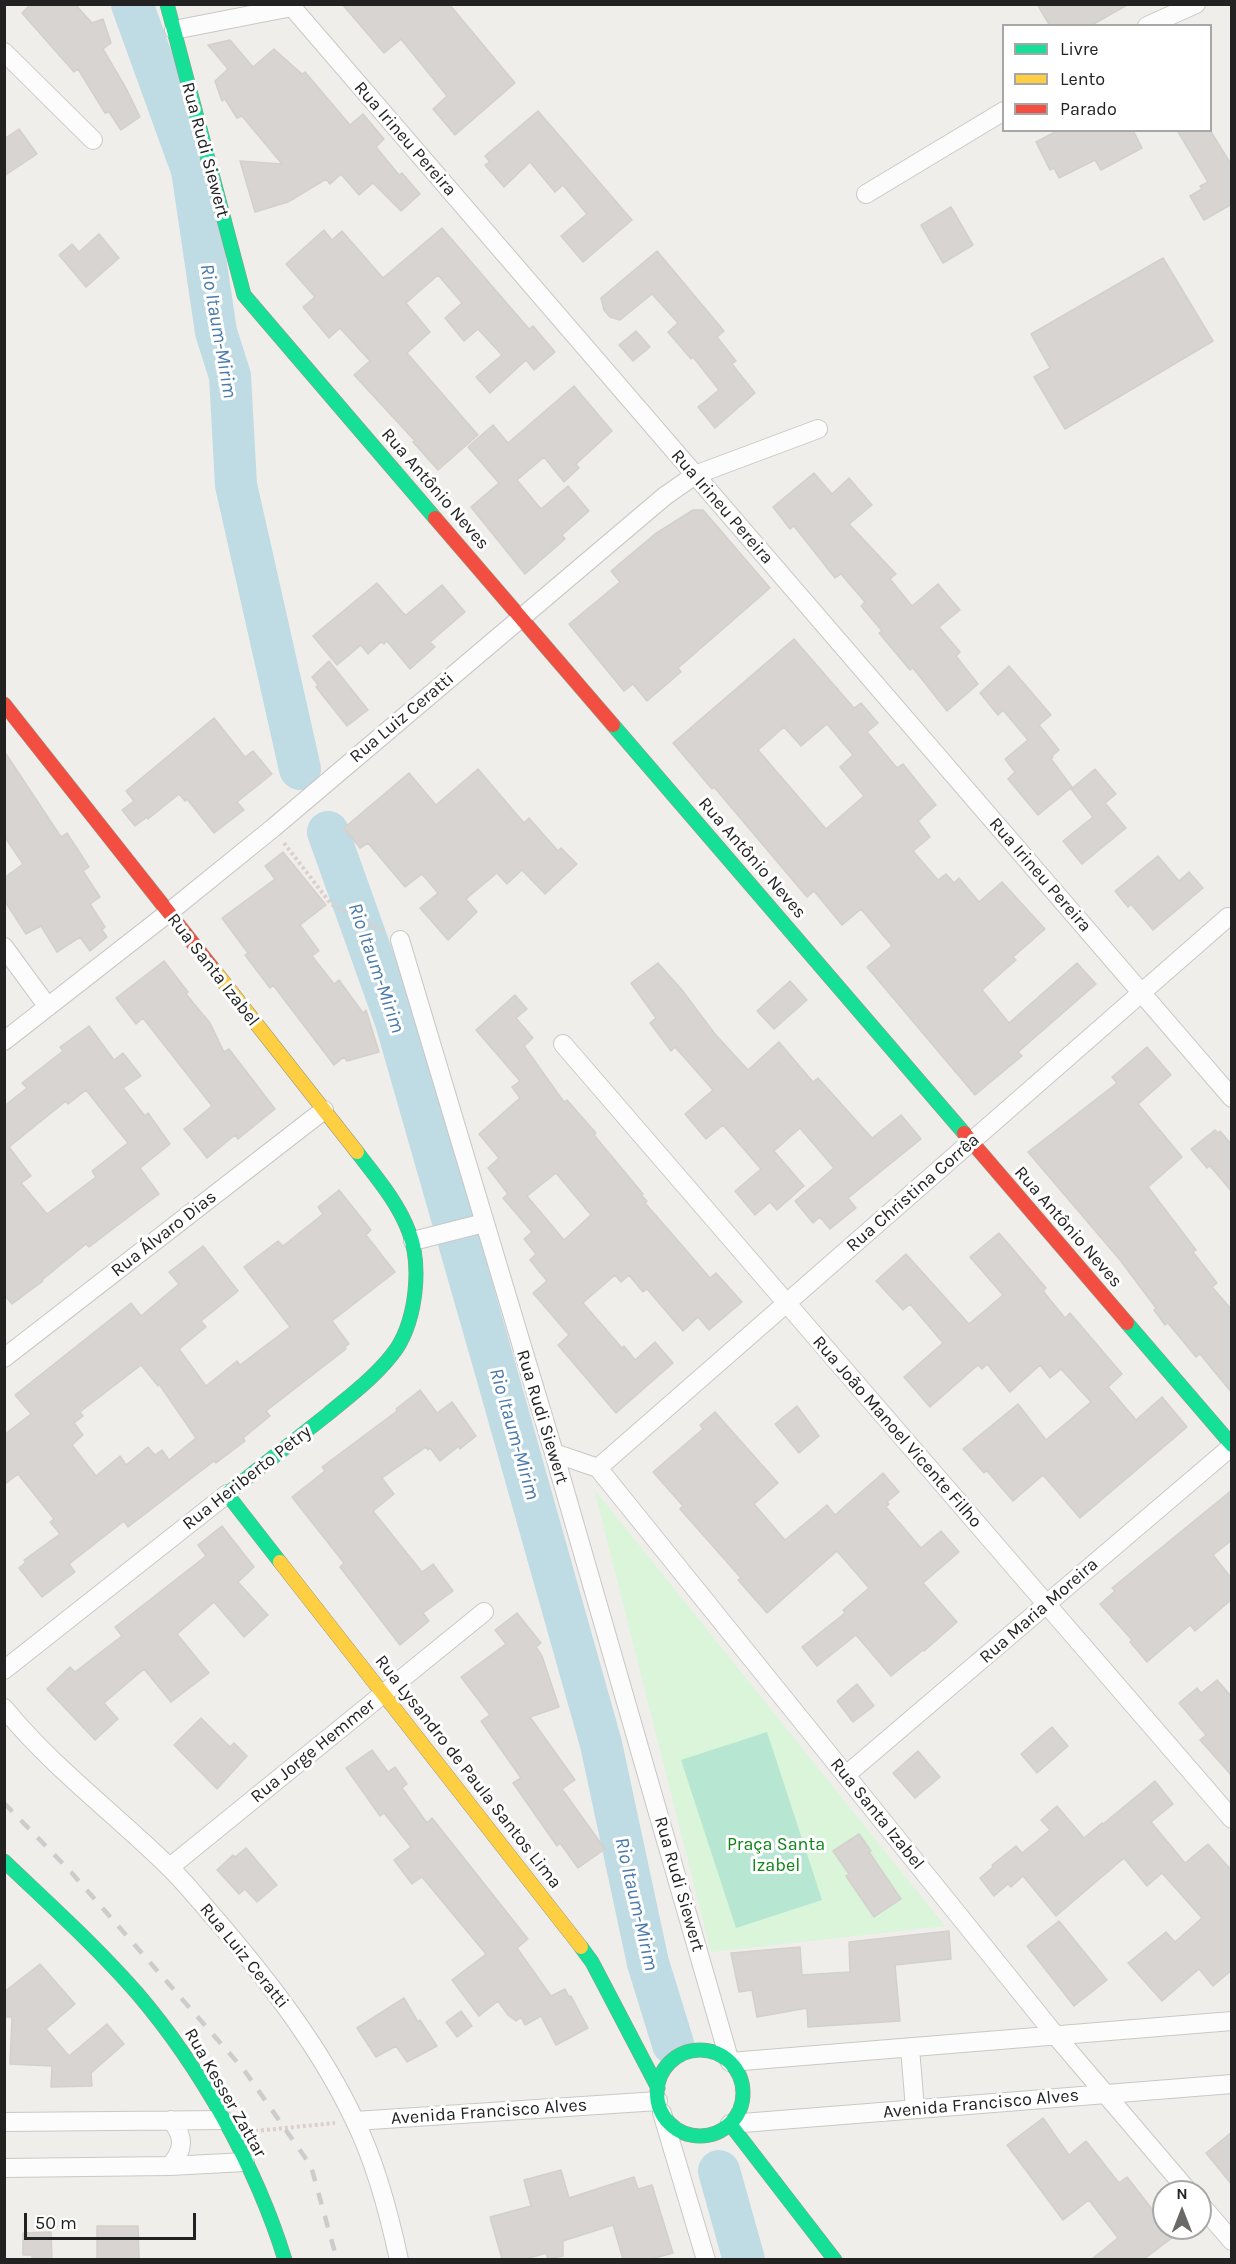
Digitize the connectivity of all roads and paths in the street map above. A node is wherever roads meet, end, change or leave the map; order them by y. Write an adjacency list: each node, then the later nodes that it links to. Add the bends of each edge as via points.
1 (166, 4): 4 (street, Rua Rudi Siewert)
2 (1196, 4): 3 (street)
3 (1152, 24)
4 (174, 30): 9 (street, Rua Rudi Siewert); 11 (street, Rua Irineu Pereira, via 292,7)
5 (4, 52): 7 (street)
6 (1002, 112): 8 (street)
7 (93, 140)
8 (866, 194)
9 (244, 295): 12 (street, Rua Antônio Neves)
10 (818, 429): 11 (street, Rua Luiz Ceratti)
11 (695, 475): 12 (street, Rua Luiz Ceratti, via 634,519); 19 (street, Rua Irineu Pereira)
12 (521, 617): 14 (street, Rua Luiz Ceratti); 25 (street, Rua Antônio Neves)
13 (4, 704): 15 (street, Rua Santa Izabel)
14 (273, 828): 15 (street, Rua Luiz Ceratti); 17 (path, via 331,904)
15 (168, 913): 20 (street, Rua Luiz Ceratti); 24 (street, Rua Santa Izabel)
16 (1228, 917): 19 (street, Rua Christina Corrêa)
17 (400, 940): 26 (street, Rua Rudi Siewert)
18 (4, 947): 20 (street)
19 (1141, 993): 23 (street, Rua Irineu Pereira); 25 (street, Rua Christina Corrêa)
20 (48, 1007): 21 (street, Rua Luiz Ceratti)
21 (4, 1041)
22 (563, 1044): 28 (street, Rua João Manoel Vicente Filho)
23 (1232, 1098)
24 (324, 1110): 27 (street, Rua Santa Izabel, via 379,1180); 29 (street, Rua Álvaro Dias)
25 (971, 1141): 28 (street, Rua Christina Corrêa); 30 (street, Rua Antônio Neves)
26 (484, 1223): 27 (street); 31 (street, Rua Rudi Siewert)
27 (412, 1241): 33 (street, Rua Heriberto Petry, via 413,1294 398,1346 358,1390)
28 (786, 1303): 32 (street, Rua Christina Corrêa); 34 (street, Rua João Manoel Vicente Filho)
29 (4, 1358)
30 (1232, 1445): 34 (street, Rua Maria Moreira)
31 (554, 1453): 32 (street); 46 (street, Rua Rudi Siewert)
32 (598, 1468): 39 (street, Rua Santa Izabel)
33 (227, 1494): 36 (street, Rua Heriberto Petry); 37 (street, Rua Lysandro de Paula Santos Lima)
34 (1046, 1604): 39 (street, Rua Maria Moreira); 40 (street, Rua João Manoel Vicente Filho)
35 (484, 1612): 37 (street, Rua Jorge Hemmer)
36 (4, 1670)
37 (383, 1694): 42 (street, Rua Jorge Hemmer); 49 (street, Rua Lysandro de Paula Santos Lima, via 592,1962)
38 (4, 1708): 42 (street, Rua Luiz Ceratti, via 45,1752)
39 (846, 1775): 44 (street, Rua Santa Izabel)
40 (1232, 1819)
41 (4, 1861): 55 (street, Rua Kesser Zattar, via 137,1993 200,2078)
42 (170, 1867): 52 (street, Rua Luiz Ceratti, via 278,1996)
43 (1232, 2021): 44 (street)
44 (1056, 2036): 45 (street); 48 (street, Rua Santa Izabel)
45 (910, 2048): 46 (street); 50 (street)
46 (730, 2062): 49 (street, via 706,2051 680,2055 662,2074); 54 (street, via 739,2073 743,2100)
47 (1232, 2084): 48 (street, Avenida Francisco Alves)
48 (1104, 2094): 50 (street, Avenida Francisco Alves); 59 (street, Rua Santa Izabel)
49 (659, 2100): 52 (street, Avenida Francisco Alves); 54 (street, via 670,2124 681,2132 707,2136); 64 (street)
50 (915, 2109): 54 (street, Avenida Francisco Alves)
51 (171, 2120): 53 (street); 55 (street); 57 (street, via 182,2143 179,2156)
52 (356, 2121): 55 (path); 63 (street, Rua Luiz Ceratti, via 382,2194)
53 (4, 2122)
54 (730, 2124): 65 (street)
55 (227, 2127): 56 (street, Rua Kesser Zattar)
56 (245, 2162): 57 (street); 62 (street, Rua Kesser Zattar)
57 (170, 2166): 58 (street)
58 (4, 2168)
59 (1179, 2180)
60 (1212, 2218): 61 (street)
61 (1232, 2241)
62 (285, 2259)
63 (399, 2259)
64 (705, 2259)
65 (835, 2259)

